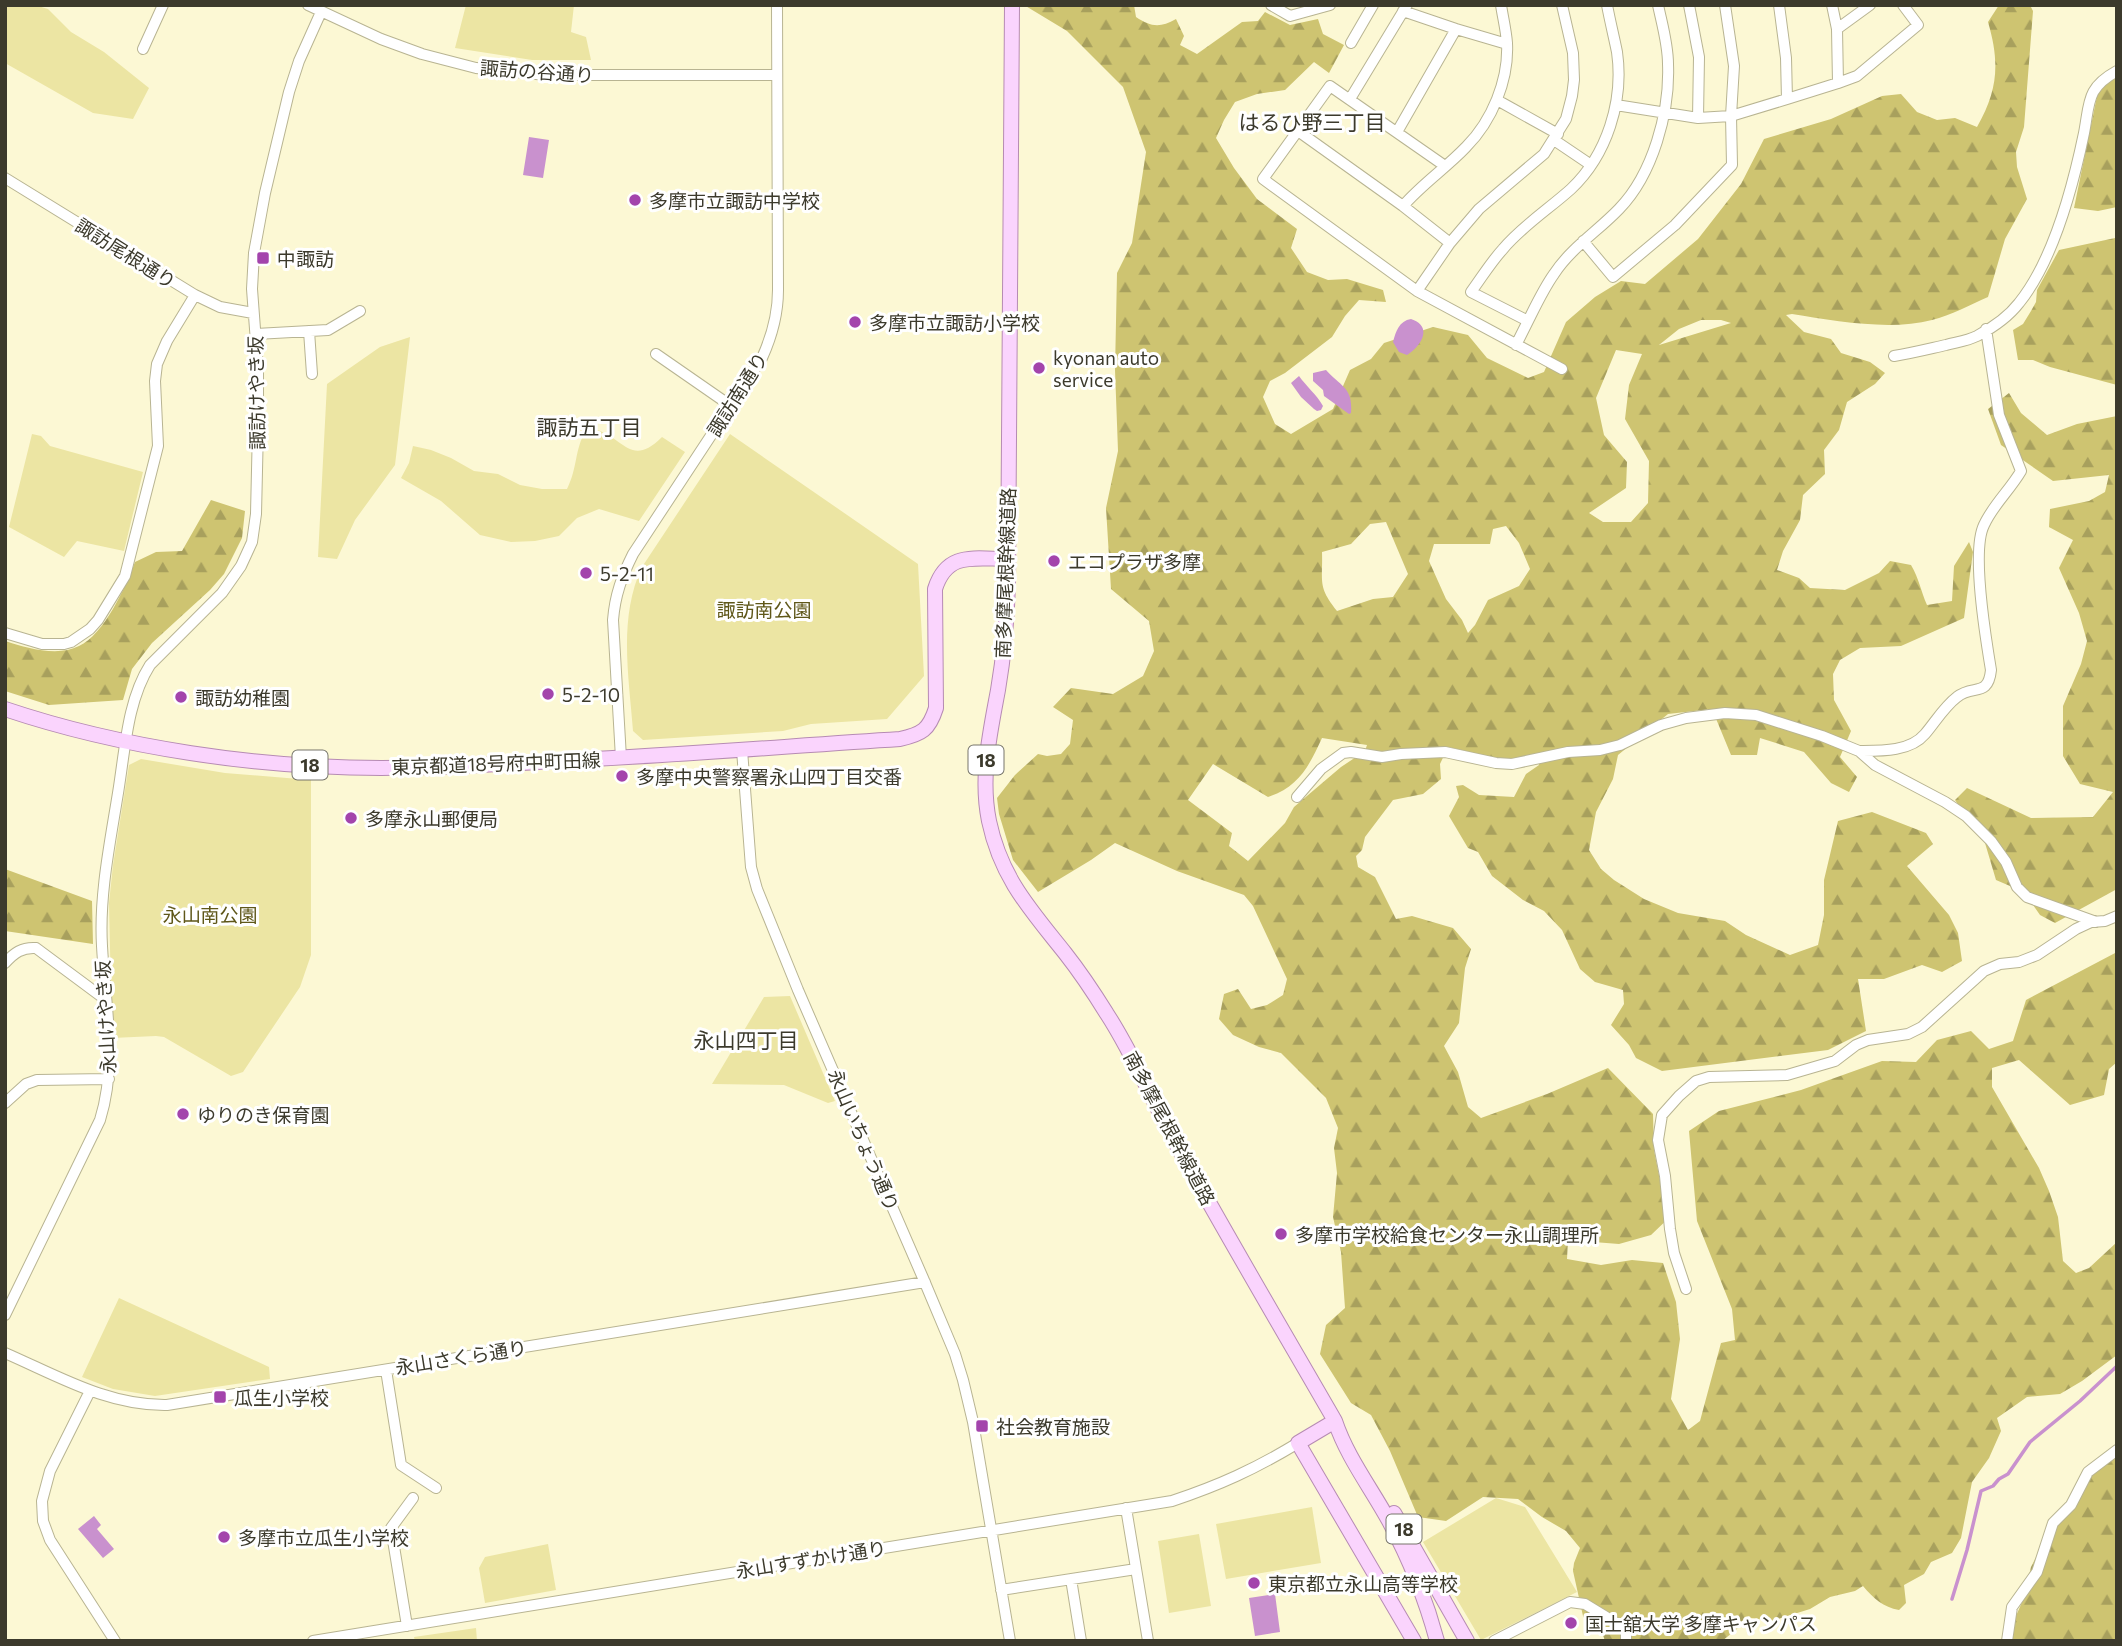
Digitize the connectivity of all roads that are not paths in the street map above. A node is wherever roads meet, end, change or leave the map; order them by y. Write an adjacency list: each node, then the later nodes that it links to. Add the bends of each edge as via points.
1 (163, 5): 24 (street)
2 (308, 5): 19 (street, 諏訪の谷通り)
3 (777, 5): 26 (street, 諏訪南通り)
4 (1012, 5): 58 (main road, 南多摩尾根幹線道路 / 18)
5 (1271, 5): 6 (street, via 1290,16)
6 (1330, 5)
7 (1373, 5): 22 (street)
8 (1501, 5): 23 (street)
9 (1562, 5): 37 (street, via 1574,80 1566,119)
10 (1607, 5): 31 (street, via 1617,54)
11 (1658, 5): 32 (street, via 1668,62)
12 (1689, 5): 34 (street, via 1699,57)
13 (1725, 5): 33 (street, via 1734,66)
14 (1779, 5): 29 (street)
15 (1832, 5): 21 (street)
16 (1870, 5): 21 (street)
17 (1903, 5): 27 (street, via 1918,26 1857,76)
18 (1405, 8): 20 (street); 28 (street)
19 (321, 12): 26 (street, 諏訪の谷通り, via 422,54 495,71); 47 (street, 諏訪けやき坂, via 289,92 265,193 254,253)
20 (1455, 29): 23 (street); 36 (street)
21 (1837, 29): 27 (street)
22 (1351, 43)
23 (1507, 44): 30 (street)
24 (143, 49)
25 (2117, 71): 49 (street, via 2093,89 2050,249 2018,304)
26 (777, 75): 57 (street, 諏訪南通り, via 778,307 765,351)
27 (1838, 83): 29 (street)
28 (1350, 99): 35 (street, via 1330,86); 36 (street)
29 (1787, 99): 33 (street)
30 (1497, 100): 37 (street); 39 (street, via 1480,131)
31 (1616, 106): 32 (street); 38 (street)
32 (1663, 114): 34 (street); 42 (street, via 1649,162 1634,188 1620,208)
33 (1731, 116): 34 (street); 42 (street, via 1732,165 1665,234 1613,277)
34 (1698, 118)
35 (1298, 131): 41 (street); 44 (street, via 1263,180)
36 (1397, 132): 39 (street)
37 (1556, 137): 38 (street); 43 (street, via 1544,154 1479,209)
38 (1591, 165): 48 (street, via 1572,188 1504,247 1471,292)
39 (1445, 166): 41 (street)
40 (5, 178): 45 (street, 諏訪尾根通り)
41 (1403, 206): 43 (street)
42 (1583, 241): 48 (street, via 1554,273)
43 (1450, 243): 44 (street)
44 (1418, 291): 52 (street)
45 (195, 295): 47 (street, 諏訪尾根通り); 59 (street, via 157,364 158,446 125,576 98,620 71,642 42,644)
46 (360, 311): 50 (street, via 328,330)
47 (253, 313): 51 (street, 諏訪けやき坂)
48 (1528, 321): 52 (street)
49 (1986, 329): 54 (street, via 1965,341); 63 (street, via 1999,415 2021,471 1981,533 1981,584 1991,670 1988,685 1964,692 1947,705 1923,737 1891,750)
50 (309, 331): 51 (street); 56 (street)
51 (256, 334): 61 (street, 諏訪けやき坂, via 258,426 252,542 222,593 143,676)
52 (1516, 345): 55 (street)
53 (656, 354): 57 (street)
54 (1894, 356)
55 (1562, 369)
56 (312, 374)
57 (731, 406): 64 (street, 諏訪南通り, via 621,577 613,620)
58 (1008, 559): 62 (main road, 東京都道18号府中町田線 / 18, via 954,562 939,578 935,590 936,708 924,730 900,739); 78 (main road, 南多摩尾根幹線道路 / 18, via 1005,646 985,776 996,845 1022,901 1067,955 1120,1035 1178,1147)
59 (5, 633)
60 (5, 709): 61 (main road, 東京都道18号府中町田線 / 18)
61 (126, 741): 64 (main road, 東京都道18号府中町田線 / 18, via 272,762 381,768); 69 (street, 永山けやき坂, via 102,904)
62 (742, 750): 64 (main road, 東京都道18号府中町田線 / 18); 72 (street, 永山いちょう通り, via 751,867 757,889)
63 (1858, 751): 65 (street, via 1756,715 1707,715 1661,725 1620,745 1512,764 1445,751 1382,757 1343,753 1321,769); 67 (street, via 1966,816 1991,841 2027,897)
64 (621, 758)
65 (1297, 797)
66 (2117, 916): 67 (street)
67 (2096, 922): 73 (street, via 2076,929 2036,955 1984,971 1923,1027 1908,1034 1867,1040 1835,1060 1787,1075 1709,1077 1696,1081 1679,1096 1662,1115 1658,1140 1674,1253)
68 (5, 963): 69 (street, via 20,950 36,948)
69 (106, 1000): 70 (street, 永山けやき坂)
70 (109, 1079): 71 (street, via 37,1080); 74 (street, 永山けやき坂, via 100,1120)
71 (5, 1103)
72 (925, 1282): 76 (street, 永山さくら通り); 84 (street, 永山いちょう通り, via 963,1380)
73 (1686, 1289)
74 (5, 1315)
75 (5, 1353): 77 (street, 永山さくら通り)
76 (386, 1370): 77 (street, 永山さくら通り, via 167,1405 134,1404); 81 (street, via 401,1465)
77 (90, 1391): 90 (street, via 50,1471 42,1501 43,1521 50,1540)
78 (1335, 1421): 79 (main road); 96 (main road, 南多摩尾根幹線道路 / 18, via 1404,1552); 97 (main road, 南多摩尾根幹線道路 / 18, via 1347,1433)
79 (1298, 1443): 83 (street, 永山すずかけ通り, via 1218,1485 1172,1501); 95 (main road)
80 (2117, 1450): 100 (street, via 2088,1472 2071,1505 2053,1523 2037,1572 2012,1607)
81 (436, 1488)
82 (412, 1498): 88 (street, via 391,1528)
83 (1126, 1508): 84 (street, 永山すずかけ通り); 85 (street)
84 (992, 1531): 87 (street, 永山いちょう通り); 88 (street, 永山すずかけ通り)
85 (1136, 1569): 86 (street); 94 (street)
86 (1071, 1580): 87 (street); 93 (street)
87 (1001, 1590): 92 (street, 永山いちょう通り)
88 (407, 1626): 89 (street, 永山すずかけ通り)
89 (355, 1637): 91 (street, 永山すずかけ通り)
90 (115, 1641)
91 (313, 1641)
92 (1010, 1641)
93 (1081, 1641)
94 (1148, 1641)
95 (1414, 1641)
96 (1437, 1641)
97 (1467, 1641)
98 (1494, 1641): 99 (street, via 1570,1602 1585,1604 1626,1629)
99 (1626, 1641)
100 (2007, 1641)

